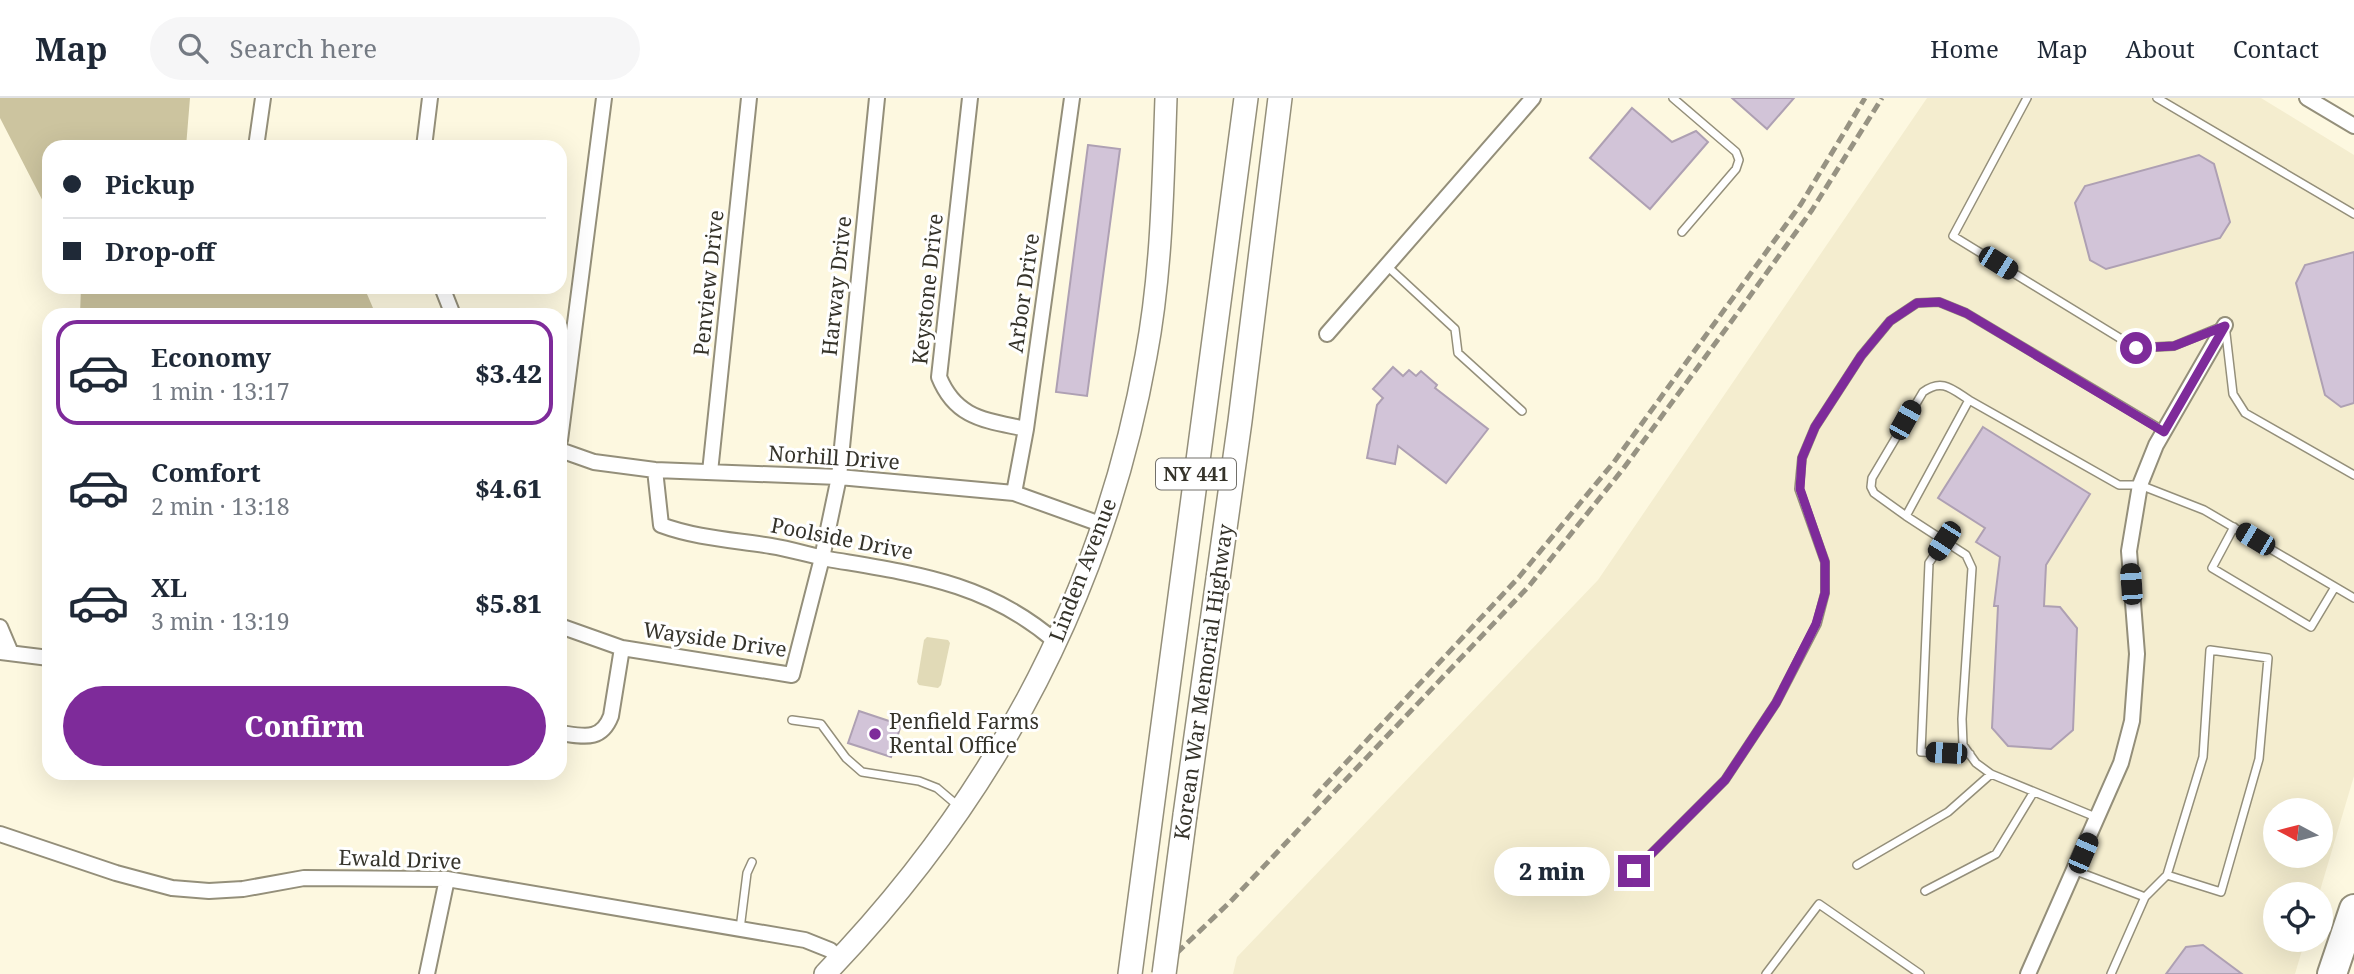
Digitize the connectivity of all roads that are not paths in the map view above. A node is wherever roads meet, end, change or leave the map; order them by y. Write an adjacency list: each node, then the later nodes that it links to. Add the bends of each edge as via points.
1 (263, 98): 17 (street)
2 (430, 98): 18 (street)
3 (604, 98): 24 (street)
4 (749, 98): 31 (street, Penview Drive)
5 (877, 98): 33 (street, Harway Drive)
6 (970, 98): 27 (street, Keystone Drive, via 939,377 946,395 974,417)
7 (1072, 98): 27 (street, Arbor Drive)
8 (1166, 98): 37 (street, Linden Avenue, via 1161,228 1147,353)
9 (1246, 98): 69 (main road, Korean War Memorial Highway / NY 441)
10 (1280, 98): 70 (main road, Korean War Memorial Highway / NY 441, bridge)
11 (1533, 98): 21 (street)
12 (1673, 98): 20 (lane, via 1736,152 1739,160)
13 (2027, 98): 22 (lane, via 1952,236 2136,348 2174,346)
14 (2157, 98): 19 (lane)
15 (2307, 98): 16 (street)
16 (2354, 126)
17 (257, 140)
18 (425, 140)
19 (2354, 214)
20 (1682, 232)
21 (1387, 266): 23 (street); 26 (lane, via 1455,329 1458,353)
22 (2225, 326): 28 (street); 32 (lane, via 2233,394 2245,413)
23 (1327, 334)
24 (567, 386)
25 (1969, 400): 34 (lane, via 2119,485); 36 (lane); 36 (lane, via 1941,384 1923,392 1872,478 1874,493)
26 (1522, 411)
27 (1026, 429): 35 (street, Arbor Drive)
28 (2164, 432): 34 (street); 59 (lane, via 1966,313 1939,302 1917,303 1890,321 1815,427 1802,458 1800,489 1825,562 1825,593 1816,624 1776,703 1725,780)
29 (567, 452): 30 (street, Norhill Drive, via 594,462)
30 (655, 470): 31 (street, Norhill Drive); 40 (street, Poolside Drive, via 661,525 683,534)
31 (710, 472): 33 (street, Norhill Drive)
32 (2354, 475)
33 (839, 477): 35 (street, Norhill Drive); 40 (street, Harway Drive)
34 (2140, 485): 38 (lane); 55 (street, via 2129,551 2137,654 2132,721 2121,763)
35 (1014, 493): 37 (street, Norhill Drive)
36 (1906, 516): 39 (lane)
37 (1103, 525): 45 (street, Linden Avenue)
38 (2234, 527): 41 (lane); 41 (lane, via 2212,568 2267,601 2311,627)
39 (1944, 541): 51 (lane, via 1966,555 1972,568 1962,719 1963,745); 51 (lane, via 1929,563 1921,752)
40 (822, 558): 45 (street, Poolside Drive, via 940,580 981,593 1037,625); 46 (street, Wayside Drive, via 792,675)
41 (2335, 587): 42 (lane)
42 (2354, 598)
43 (0, 626): 47 (street)
44 (567, 628): 46 (street, Wayside Drive)
45 (1056, 642): 54 (street, Linden Avenue, via 1014,724)
46 (622, 648): 50 (street, via 607,727 590,735)
47 (5, 652): 48 (street)
48 (42, 657)
49 (792, 720): 54 (lane, via 821,724 862,772 919,781 937,788)
50 (567, 733)
51 (1970, 754): 52 (lane)
52 (1991, 774): 53 (lane); 58 (lane, via 1948,812)
53 (2033, 793): 55 (lane); 63 (lane, via 1996,854)
54 (962, 809): 67 (street, Linden Avenue, via 902,889)
55 (2098, 818): 60 (street)
56 (0, 834): 62 (street, Ewald Drive, via 173,888 232,890 304,878)
57 (752, 862): 66 (lane)
58 (1857, 865)
59 (1634, 871)
60 (2076, 871): 64 (lane); 73 (street)
61 (2168, 875): 61 (lane, via 2221,892 2259,759 2268,658 2210,650 2203,757); 64 (lane)
62 (447, 879): 66 (street, Ewald Drive); 68 (street)
63 (1924, 891)
64 (2145, 897): 74 (lane)
65 (2354, 909): 75 (highway)
66 (739, 929): 67 (street, Ewald Drive, via 805,940 830,950)
67 (832, 966)
68 (427, 974)
69 (1130, 974)
70 (1164, 974)
71 (1766, 974): 72 (lane, via 1819,904)
72 (1920, 974)
73 (2028, 974)
74 (2111, 974)
75 (2332, 974)

